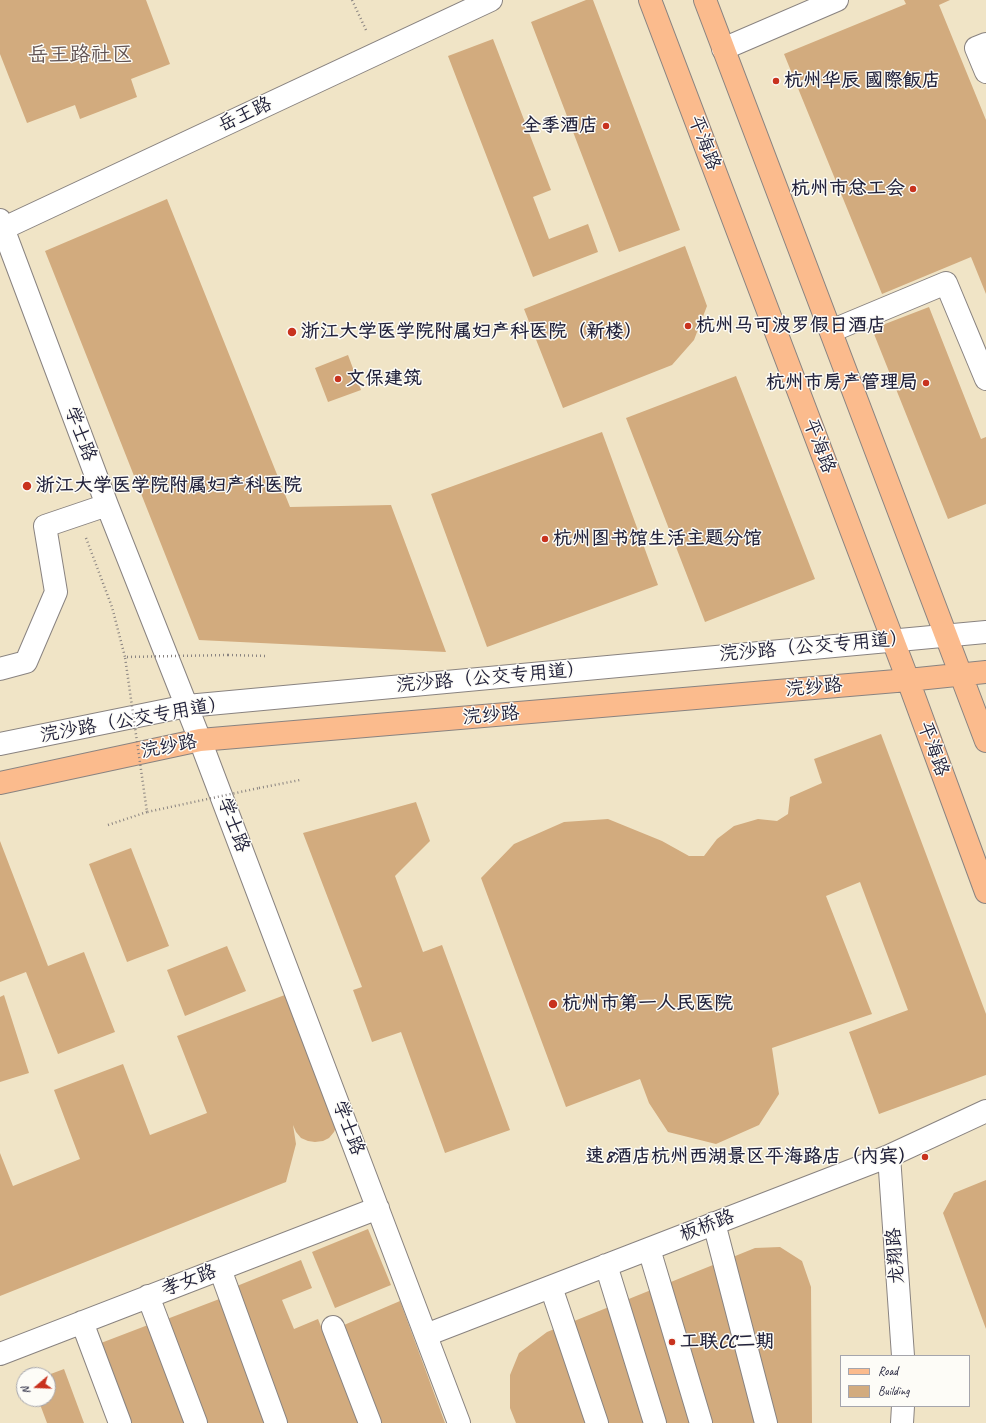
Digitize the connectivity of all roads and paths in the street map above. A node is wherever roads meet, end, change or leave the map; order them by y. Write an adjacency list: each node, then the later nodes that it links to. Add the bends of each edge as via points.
1 (352, 0): 8 (path)
2 (491, 0): 8 (street, 岳王路)
3 (650, 0): 17 (main road, 平海路)
4 (705, 0): 7 (main road)
5 (837, 0): 7 (street)
6 (986, 44): 9 (street, via 976,48)
7 (723, 49): 11 (main road)
8 (377, 53): 10 (street, 岳王路)
9 (986, 72)
10 (1, 226): 13 (street, 学士路)
11 (831, 331): 12 (street, via 946,283); 16 (main road)
12 (986, 379)
13 (107, 505): 14 (street); 24 (street, 学士路)
14 (77, 515): 19 (path, via 112,608); 20 (street, via 46,526 56,592 26,662)
15 (986, 632): 16 (street, 浣沙路（公交专用道）)
16 (946, 635): 17 (street, 浣沙路（公交专用道）); 22 (main road)
17 (893, 640): 23 (main road, 平海路); 24 (street, 浣沙路（公交专用道）)
18 (268, 656): 19 (path, bridge)
19 (125, 657): 30 (path, bridge)
20 (0, 669)
21 (986, 672): 22 (main road, 浣纱路)
22 (961, 675): 23 (main road, 浣纱路); 26 (main road)
23 (908, 680): 25 (main road, 浣纱路); 32 (main road, 平海路)
24 (187, 706): 25 (street, 学士路); 27 (street, 浣沙路（公交专用道）)
25 (200, 740): 29 (main road, 浣纱路); 35 (street, 学士路)
26 (986, 741)
27 (0, 744)
28 (300, 780): 30 (path, bridge)
29 (0, 783)
30 (147, 812): 31 (path)
31 (108, 825)
32 (986, 892)
33 (986, 1111): 34 (street, 板桥路)
34 (889, 1156): 36 (street, 板桥路); 46 (street, 龙翔路)
35 (378, 1208): 39 (street, 孝女路); 44 (street, 学士路)
36 (714, 1224): 37 (street, 板桥路); 56 (street)
37 (649, 1249): 38 (street, 板桥路); 55 (street)
38 (606, 1265): 40 (street, 板桥路); 54 (street)
39 (220, 1269): 41 (street, 孝女路); 50 (street)
40 (550, 1287): 44 (street, 板桥路); 53 (street)
41 (148, 1296): 42 (street, 孝女路); 49 (street)
42 (82, 1322): 45 (street, 孝女路); 48 (street)
43 (334, 1327): 51 (street)
44 (426, 1335): 52 (street, 学士路)
45 (0, 1354)
46 (903, 1355)
47 (904, 1407): 57 (street)
48 (120, 1423)
49 (196, 1423)
50 (276, 1423)
51 (370, 1423)
52 (459, 1423)
53 (597, 1423)
54 (655, 1423)
55 (701, 1423)
56 (766, 1423)
57 (902, 1423)

